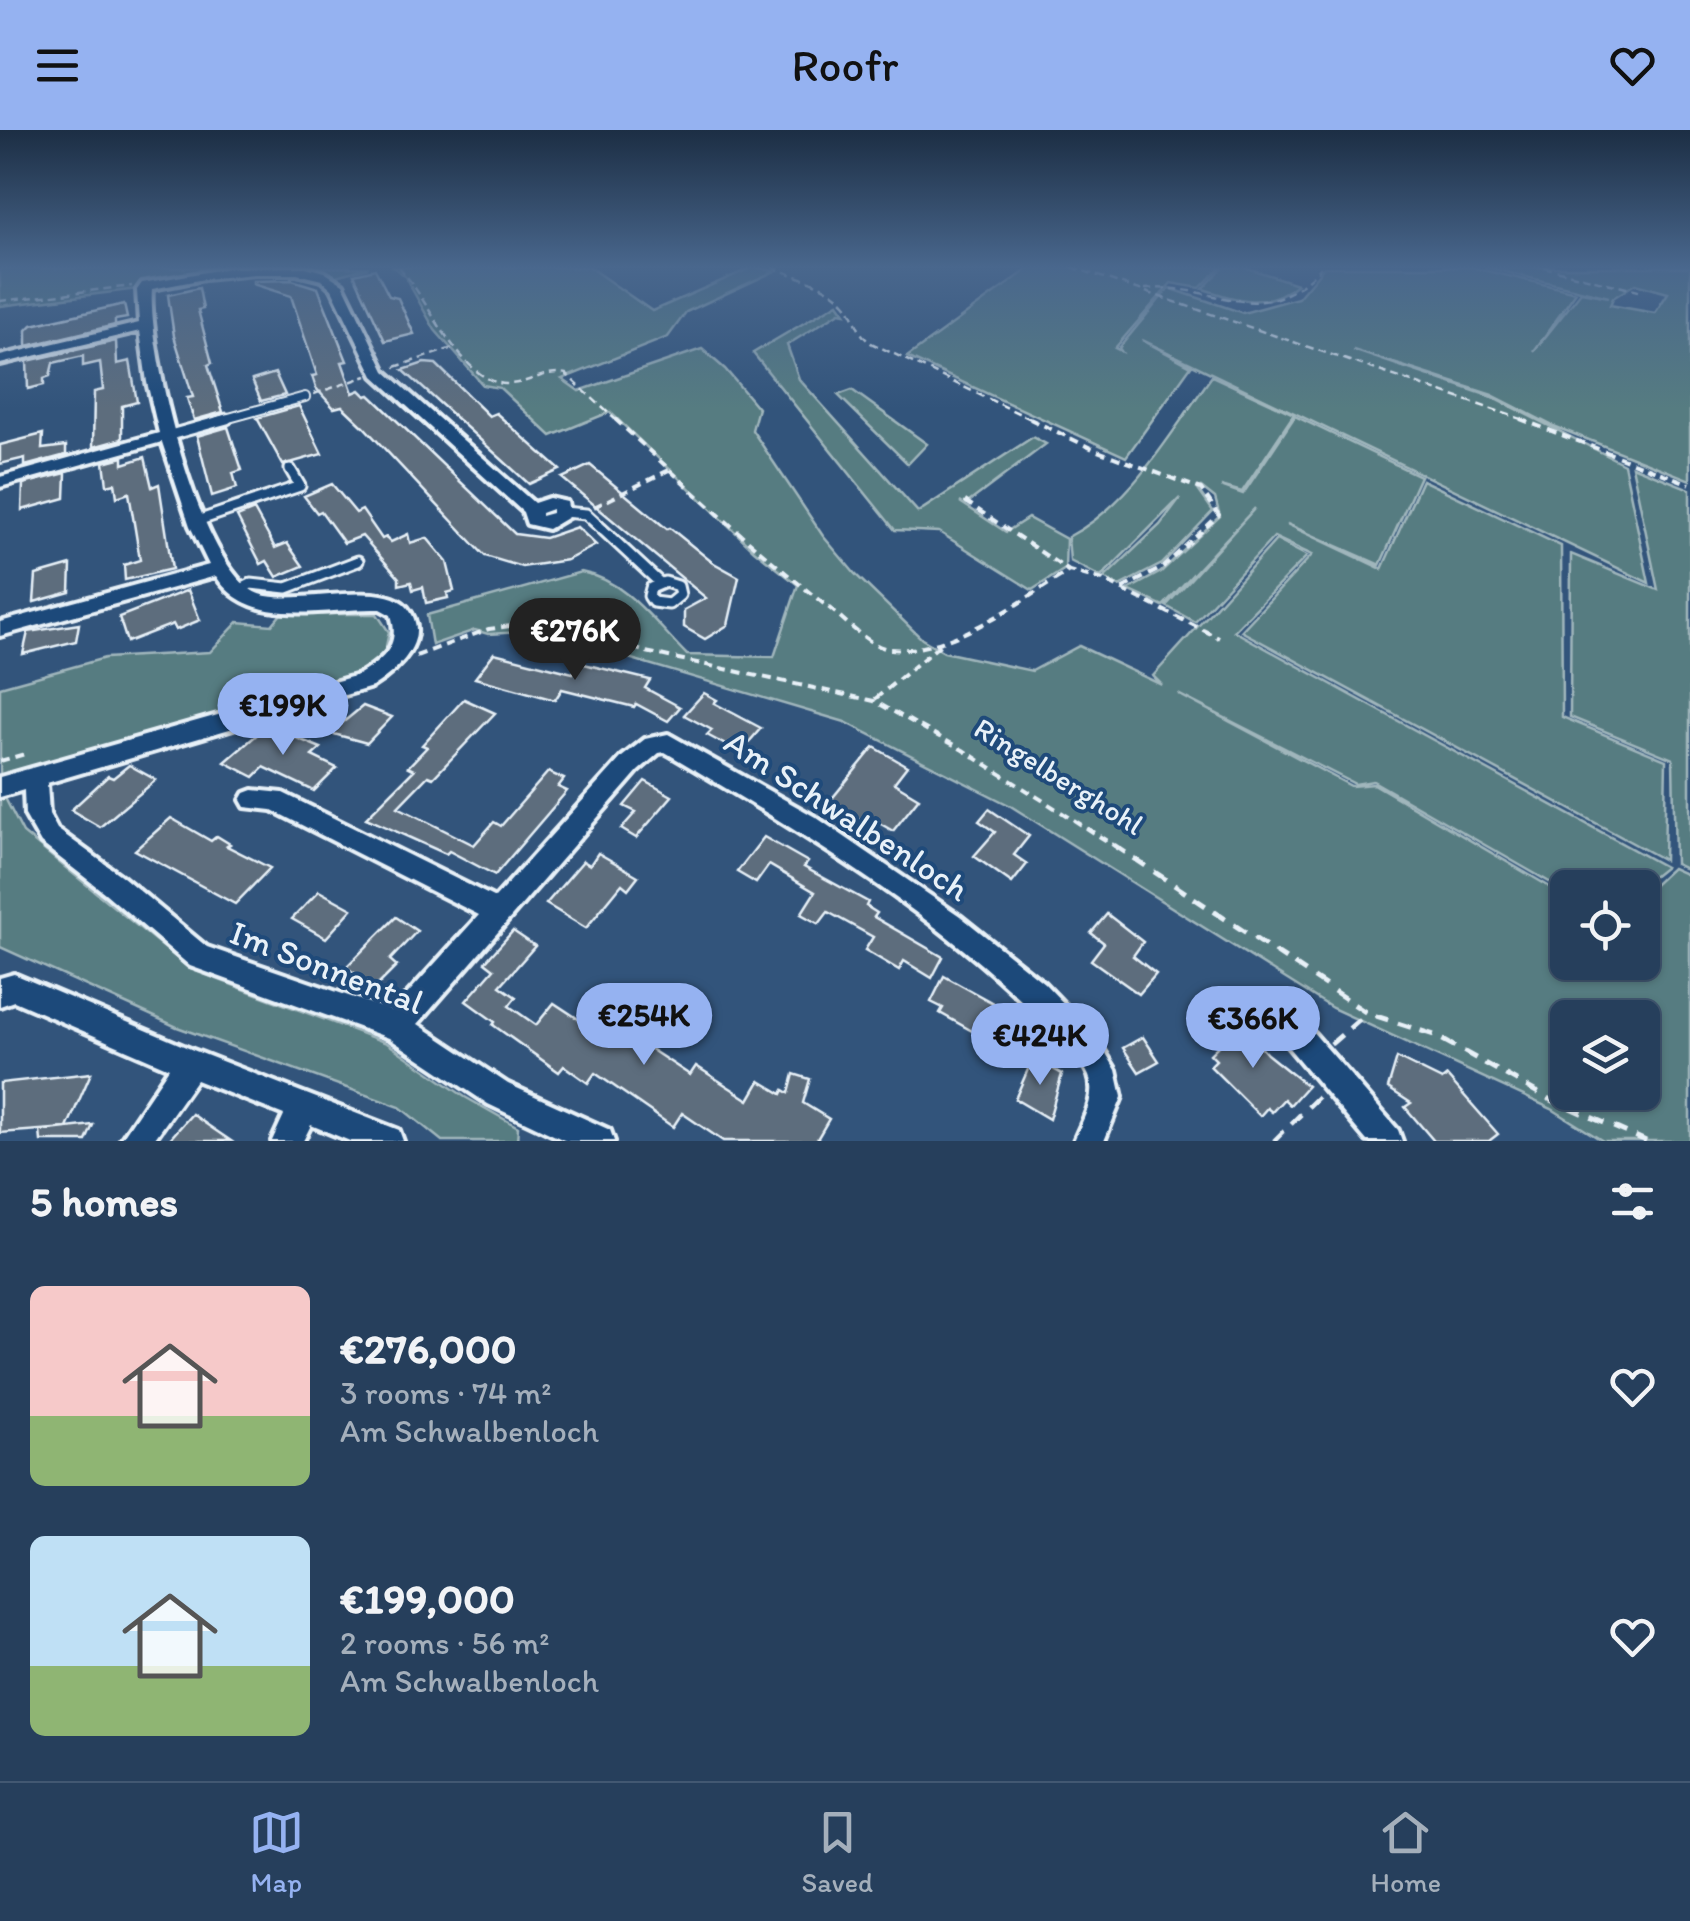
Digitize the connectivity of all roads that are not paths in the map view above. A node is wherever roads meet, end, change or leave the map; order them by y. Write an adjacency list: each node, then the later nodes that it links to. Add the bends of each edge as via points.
1 (147, 314): 3 (street)
2 (351, 314): 9 (street, via 379,372 532,510 531,517 542,523)
3 (147, 325): 4 (street); 6 (street)
4 (0, 360)
5 (305, 397): 6 (lane)
6 (170, 435): 8 (street); 10 (street)
7 (290, 469): 10 (lane, via 302,489)
8 (0, 482)
9 (572, 513): 13 (lane)
10 (197, 521): 12 (street)
11 (358, 561): 14 (lane, via 287,588 250,584)
12 (218, 569): 14 (street); 15 (street)
13 (660, 583)
14 (236, 591): 16 (street, via 280,604 384,602 398,610 405,640 393,664 365,682)
15 (0, 629)
16 (30, 766): 17 (street); 21 (street, Im Sonnental, via 37,815 48,836 198,957)
17 (0, 787)
18 (253, 800): 19 (street, via 275,800)
19 (498, 912): 21 (street, Am Schwalbenloch); 30 (street, Am Schwalbenloch, via 630,764 653,745 673,744 810,825 951,924 1034,993 1102,1070 1107,1097)
20 (0, 992): 23 (street, via 14,987)
21 (397, 1028): 25 (street, Im Sonnental)
22 (1294, 1032): 31 (street)
23 (190, 1063): 24 (street); 26 (street)
24 (304, 1108): 27 (street); 28 (street)
25 (555, 1133): 29 (street, Im Sonnental)
26 (135, 1141)
27 (287, 1141)
28 (388, 1141)
29 (599, 1141)
30 (1089, 1141)
31 (1387, 1141)

